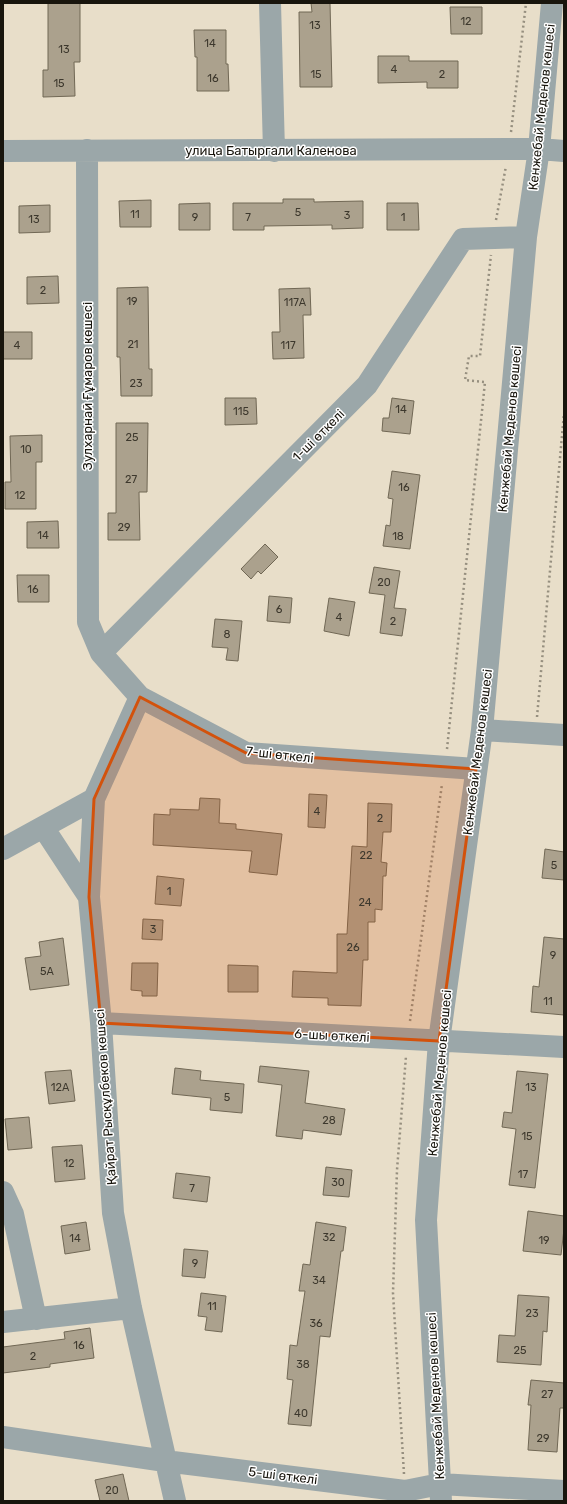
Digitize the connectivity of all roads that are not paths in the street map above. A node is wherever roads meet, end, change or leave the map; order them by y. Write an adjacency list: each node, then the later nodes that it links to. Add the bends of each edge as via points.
1 (270, 3): 5 (street)
2 (552, 3): 3 (street, Кенжебай Меденов көшесі)
3 (539, 149): 5 (street, улица Батыргали Каленова); 6 (street, улица Батыргали Каленова); 8 (street, Кенжебай Меденов көшесі)
4 (87, 150): 5 (street, улица Батыргали Каленова); 7 (street, улица Батыргали Каленова); 9 (street, Зулхарнай Ғұмаров көшесі)
5 (274, 151)
6 (564, 151)
7 (3, 152)
8 (526, 237): 10 (street, 1-ші өткелі, via 463,239 367,385); 12 (street, Кенжебай Меденов көшесі)
9 (88, 622): 10 (street, 7-ші өткелі)
10 (101, 653): 11 (street, 7-ші өткелі)
11 (140, 697): 14 (street, 7-ші өткелі, via 246,753); 15 (street, Қайрат Рысқұлбеков көшесі)
12 (482, 730): 13 (street); 14 (street, Кенжебай Меденов көшесі)
13 (564, 735)
14 (476, 769): 20 (street, Кенжебай Меденов көшесі)
15 (94, 799): 16 (street); 18 (street, Қайрат Рысқұлбеков көшесі)
16 (43, 827): 17 (street); 18 (street)
17 (3, 849)
18 (89, 897): 19 (street, Қайрат Рысқұлбеков көшесі)
19 (101, 1023): 20 (street, 6-шы өткелі); 23 (street, Қайрат Рысқұлбеков көшесі, via 113,1213)
20 (439, 1041): 21 (street, 6-шы өткелі); 29 (street, Кенжебай Меденов көшесі, via 426,1220)
21 (564, 1047)
22 (3, 1192): 24 (street, via 13,1214)
23 (131, 1308): 24 (street); 27 (street, Қайрат Рысқұлбеков көшесі)
24 (36, 1319): 25 (street)
25 (3, 1322)
26 (3, 1437): 27 (street, 5-ші өткелі)
27 (165, 1461): 29 (street, 5-ші өткелі, via 405,1491); 30 (street, Қайрат Рысқұлбеков көшесі)
28 (564, 1491): 29 (street, 5-ші өткелі)
29 (441, 1492)
30 (175, 1501)

